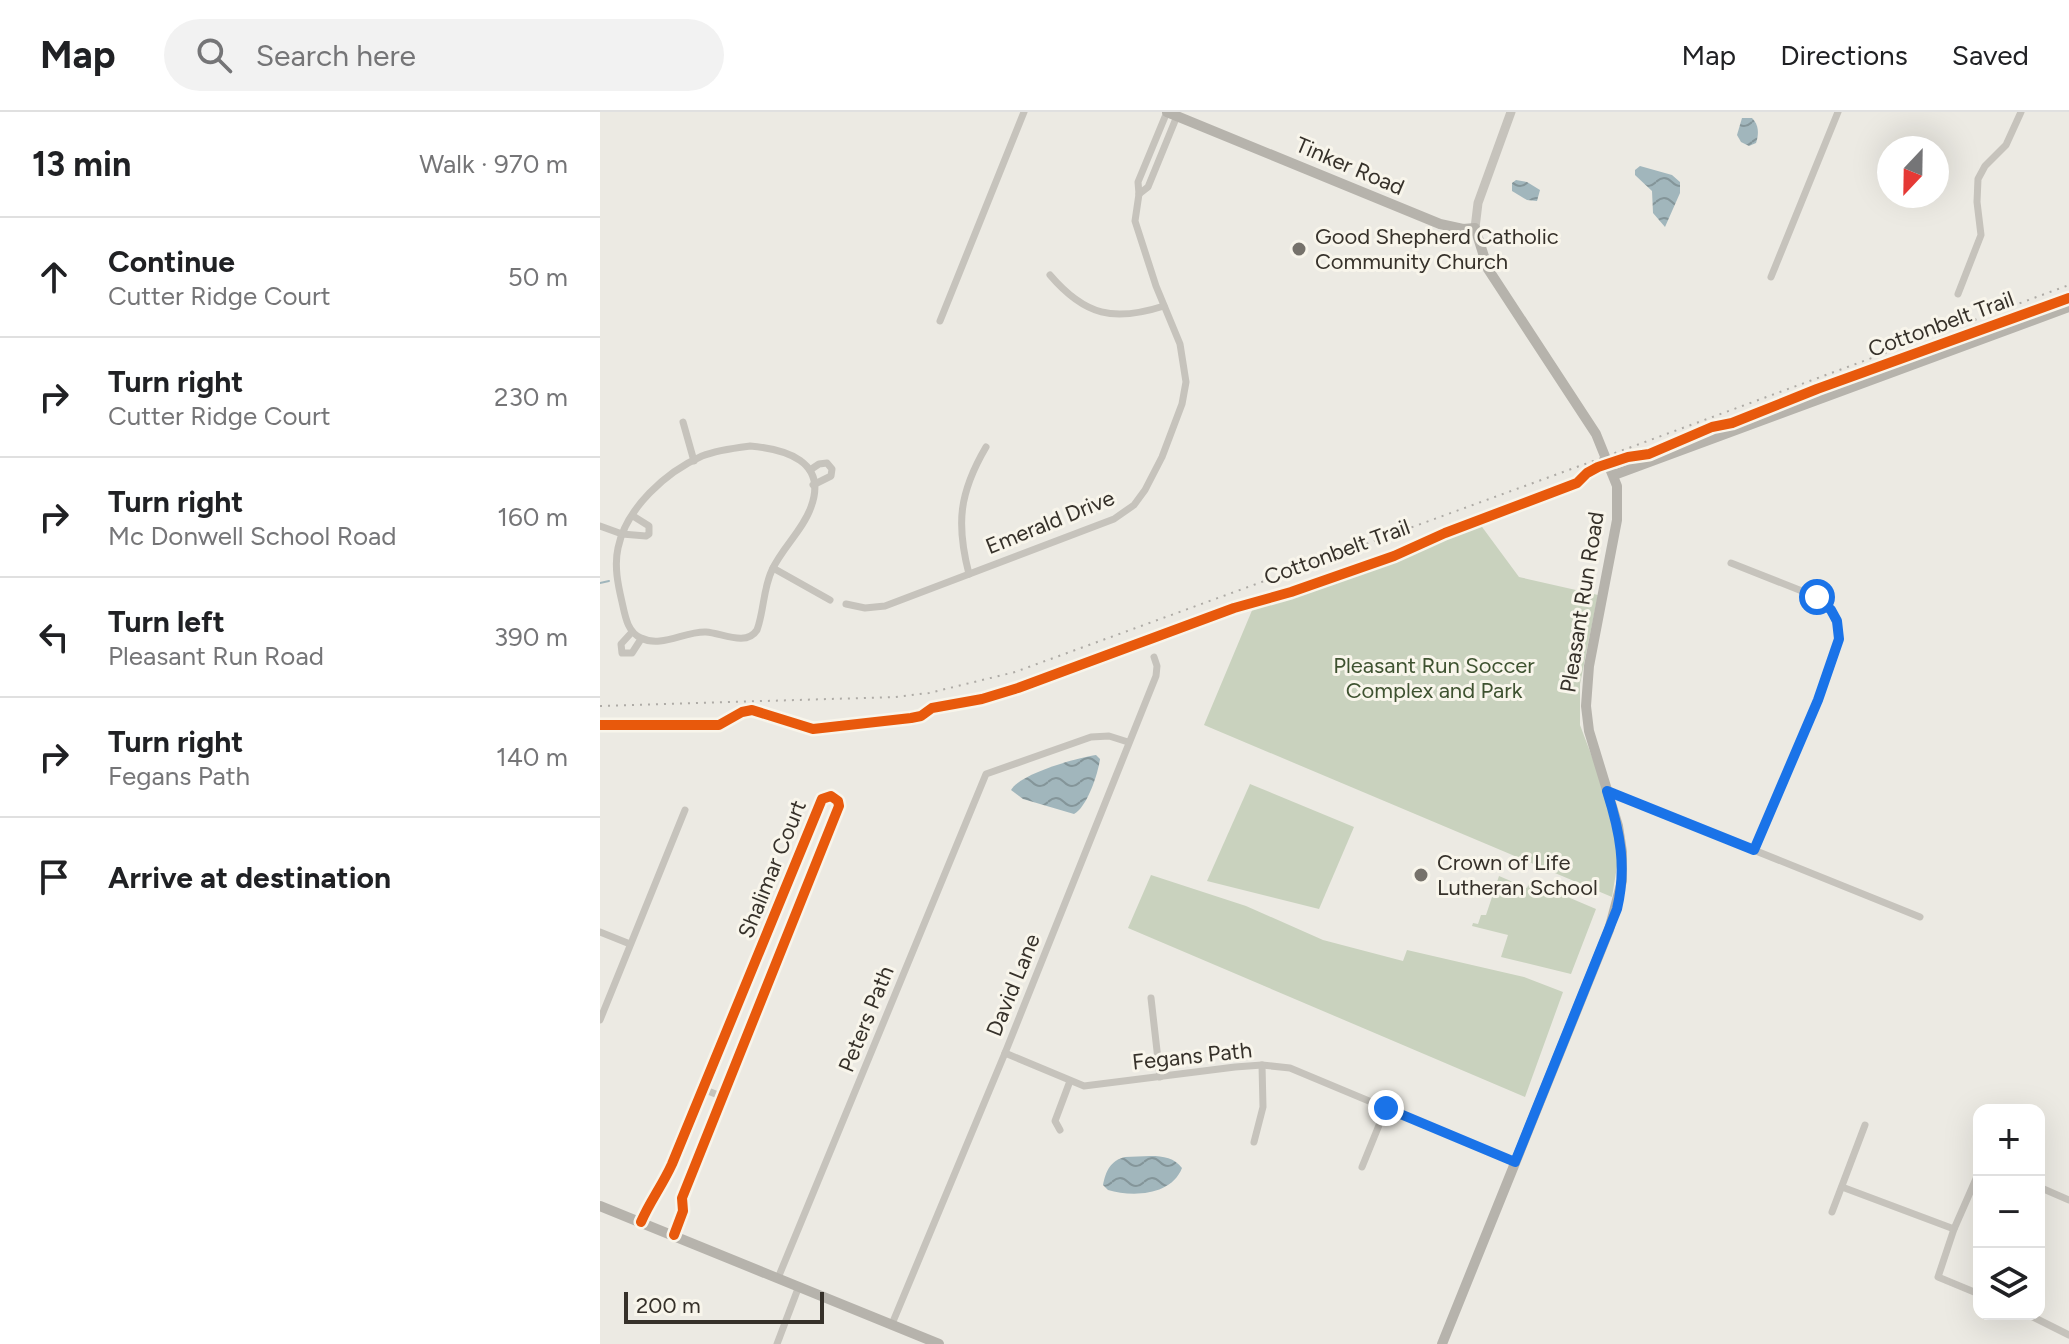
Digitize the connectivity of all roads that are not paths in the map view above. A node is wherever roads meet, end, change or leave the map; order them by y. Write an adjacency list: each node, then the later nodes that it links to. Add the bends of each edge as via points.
1 (1024, 112): 12 (street)
2 (1511, 112): 6 (street, Pleasant Run Road, via 1478,203)
3 (1838, 112): 8 (street)
4 (2021, 112): 9 (street, via 2006,145 1980,173 1976,193 1981,235)
5 (1170, 113): 6 (main road, Tinker Road, via 1440,224); 10 (street, Emerald Drive, via 1148,187 1139,194 1135,221)
6 (1475, 228): 17 (main road, Pleasant Run Road, via 1488,269 1596,434)
7 (1050, 275): 10 (street, via 1065,293 1100,312 1136,315)
8 (1771, 277)
9 (1958, 294)
10 (1164, 306): 24 (street, Emerald Drive, via 1180,344 1186,382 1162,457 1140,498 1114,519)
11 (2069, 307): 17 (main road)
12 (940, 321)
13 (683, 422): 15 (street)
14 (986, 447): 24 (street, via 962,508 960,541)
15 (694, 461): 16 (street, via 750,446 781,450); 19 (street, via 639,504)
16 (810, 470): 18 (street); 18 (street, via 827,463 832,469 831,476)
17 (1614, 475): 31 (main road, Pleasant Run Road, via 1617,520 1586,706)
18 (813, 485): 23 (street, via 811,508)
19 (633, 516): 21 (street); 21 (street, via 647,522 649,534)
20 (600, 526): 21 (street)
21 (622, 534): 27 (street, via 616,569)
22 (1731, 563): 33 (street, via 1817,597 1831,610 1839,631 1818,700)
23 (773, 568): 25 (street); 28 (street, via 762,617 750,638 707,632 659,642)
24 (969, 574): 26 (street, Emerald Drive, via 885,606)
25 (830, 600)
26 (846, 604)
27 (632, 632): 28 (street); 28 (street, via 621,644 622,653 632,653)
28 (641, 639)
29 (1154, 657): 30 (street, David Lane, via 1156,676)
30 (1128, 742): 43 (street, David Lane); 64 (street, Peters Path, via 1091,737 986,774)
31 (1607, 791): 33 (street); 53 (main road, Pleasant Run Road, via 1622,852 1617,909)
32 (685, 810): 38 (street)
33 (1754, 850): 36 (street)
34 (782, 896): 35 (street, Shalimar Court); 35 (street, Shalimar Court, via 822,799 831,796 839,806); 39 (street, Shalimar Court)
35 (801, 903): 41 (street, Shalimar Court)
36 (1920, 917)
37 (600, 932): 38 (street)
38 (630, 944): 42 (street)
39 (742, 995): 41 (street); 47 (street, Shalimar Court)
40 (1151, 998): 45 (street)
41 (761, 1002): 48 (street, Shalimar Court)
42 (600, 1020)
43 (1005, 1053): 46 (street, Fegans Path); 68 (street, David Lane)
44 (1262, 1065): 45 (street, Fegans Path); 49 (street, Fegans Path, via 1290,1068); 52 (street, via 1263,1107)
45 (1160, 1077): 46 (street, Fegans Path, via 1084,1086)
46 (1070, 1081): 51 (street, via 1055,1121)
47 (703, 1089): 48 (street); 61 (street, Shalimar Court, via 661,1189 651,1197)
48 (723, 1097): 63 (street, Shalimar Court, via 682,1198)
49 (1386, 1108): 53 (street, Fegans Path); 54 (street)
50 (1865, 1125): 56 (street)
51 (1060, 1130)
52 (1254, 1142)
53 (1515, 1162): 74 (main road, Pleasant Run Road)
54 (1362, 1167)
55 (1977, 1176): 62 (street)
56 (1842, 1187): 60 (street); 62 (street)
57 (2045, 1190): 58 (street)
58 (2069, 1200)
59 (600, 1206): 61 (main road)
60 (1832, 1212)
61 (641, 1222): 63 (main road)
62 (1954, 1229): 66 (street, via 1938,1277)
63 (674, 1235): 64 (main road)
64 (778, 1278): 65 (main road)
65 (799, 1286): 68 (main road); 71 (street)
66 (1973, 1292)
67 (2039, 1320): 70 (street)
68 (892, 1324): 69 (main road)
69 (912, 1333): 72 (street); 73 (main road)
70 (2069, 1335)
71 (777, 1344)
72 (907, 1344)
73 (939, 1344)
74 (1442, 1344)

